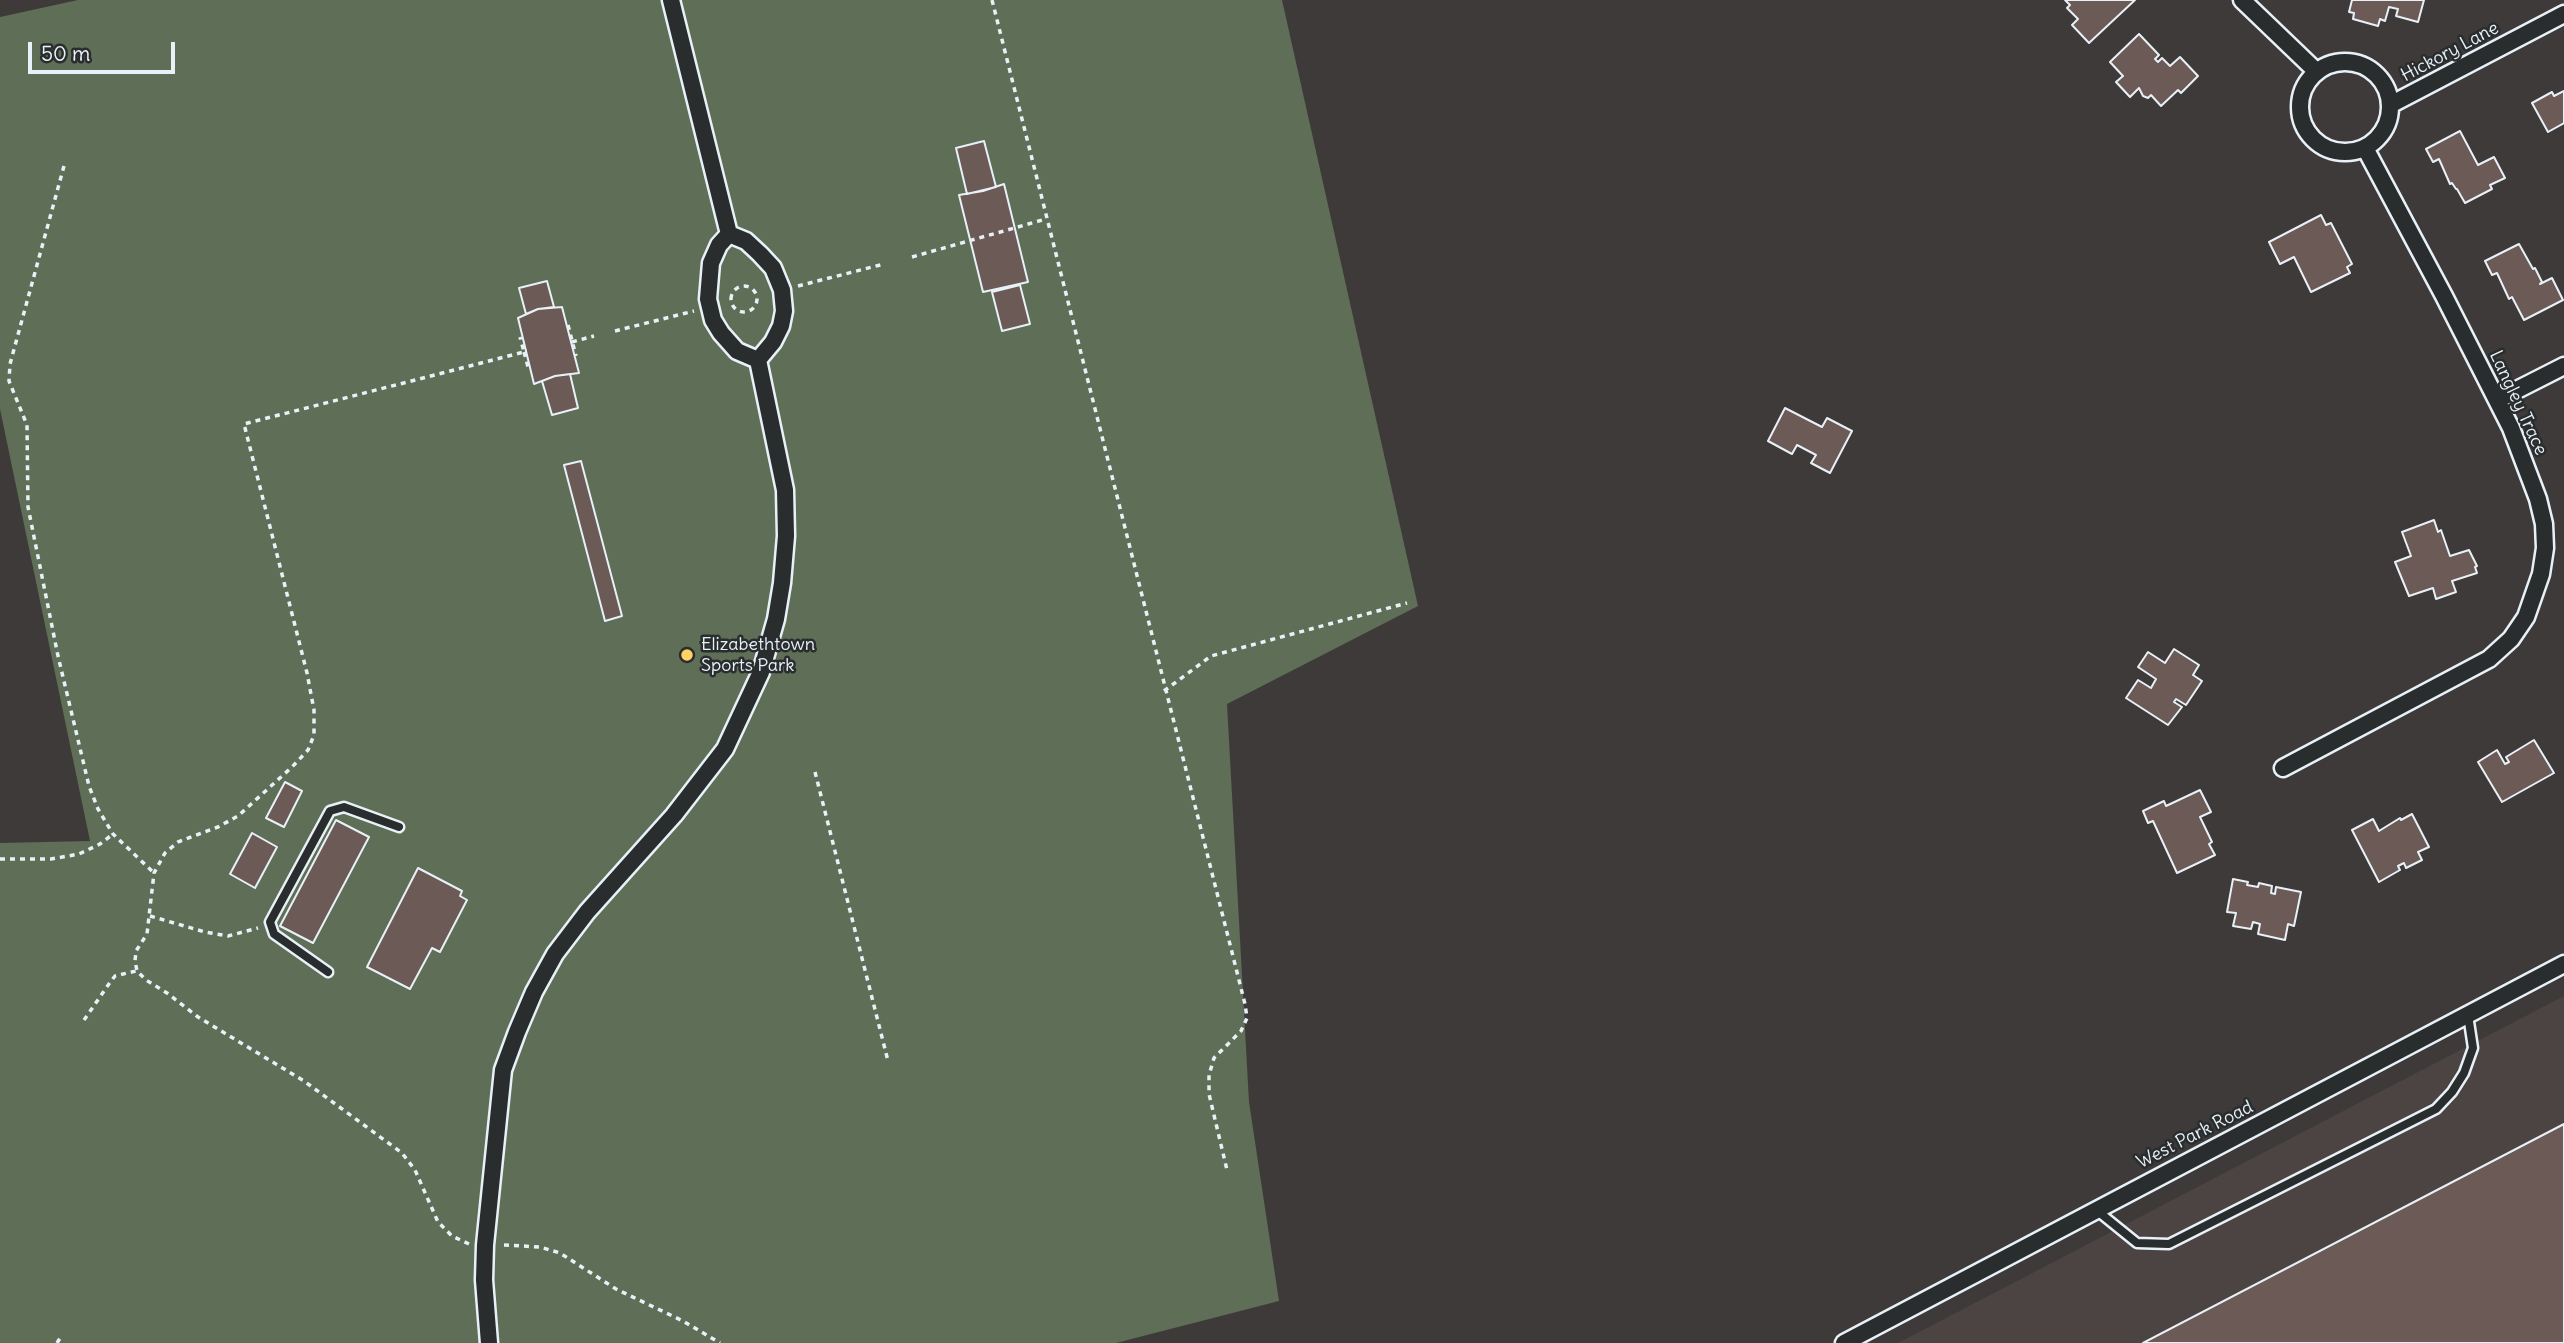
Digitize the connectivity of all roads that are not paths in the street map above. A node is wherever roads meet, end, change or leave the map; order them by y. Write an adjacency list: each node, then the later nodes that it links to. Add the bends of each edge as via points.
1 (671, 0): 7 (street)
2 (2242, 0): 4 (street)
3 (2564, 14): 5 (street, Hickory Lane)
4 (2316, 71): 5 (street, via 2343,61 2357,63 2381,79); 6 (street, via 2300,95 2302,124 2310,137 2336,152)
5 (2390, 105): 6 (street, via 2384,130)
6 (2365, 148): 10 (street, Langley Trace)
7 (729, 234): 8 (street, via 711,263 708,299 721,333 737,351); 8 (street, via 746,241 773,268 782,290 781,326)
8 (758, 360): 17 (street, via 785,490 786,536 776,619 761,672 725,749 555,954 517,1032 503,1070 487,1231 484,1280)
9 (2564, 366): 10 (street)
10 (2497, 400): 11 (street, Langley Trace, via 2530,475 2544,524 2541,573 2526,617 2511,639 2488,659)
11 (2283, 768)
12 (399, 827): 14 (lane, via 344,807 330,811 270,922 274,933)
13 (2564, 964): 15 (street, West Park Road)
14 (328, 971)
15 (2468, 1015): 16 (street, West Park Road); 16 (lane, via 2473,1048 2464,1073 2436,1109 2169,1244 2137,1243)
16 (2095, 1209): 18 (street, West Park Road)
17 (489, 1343)
18 (1844, 1343)

